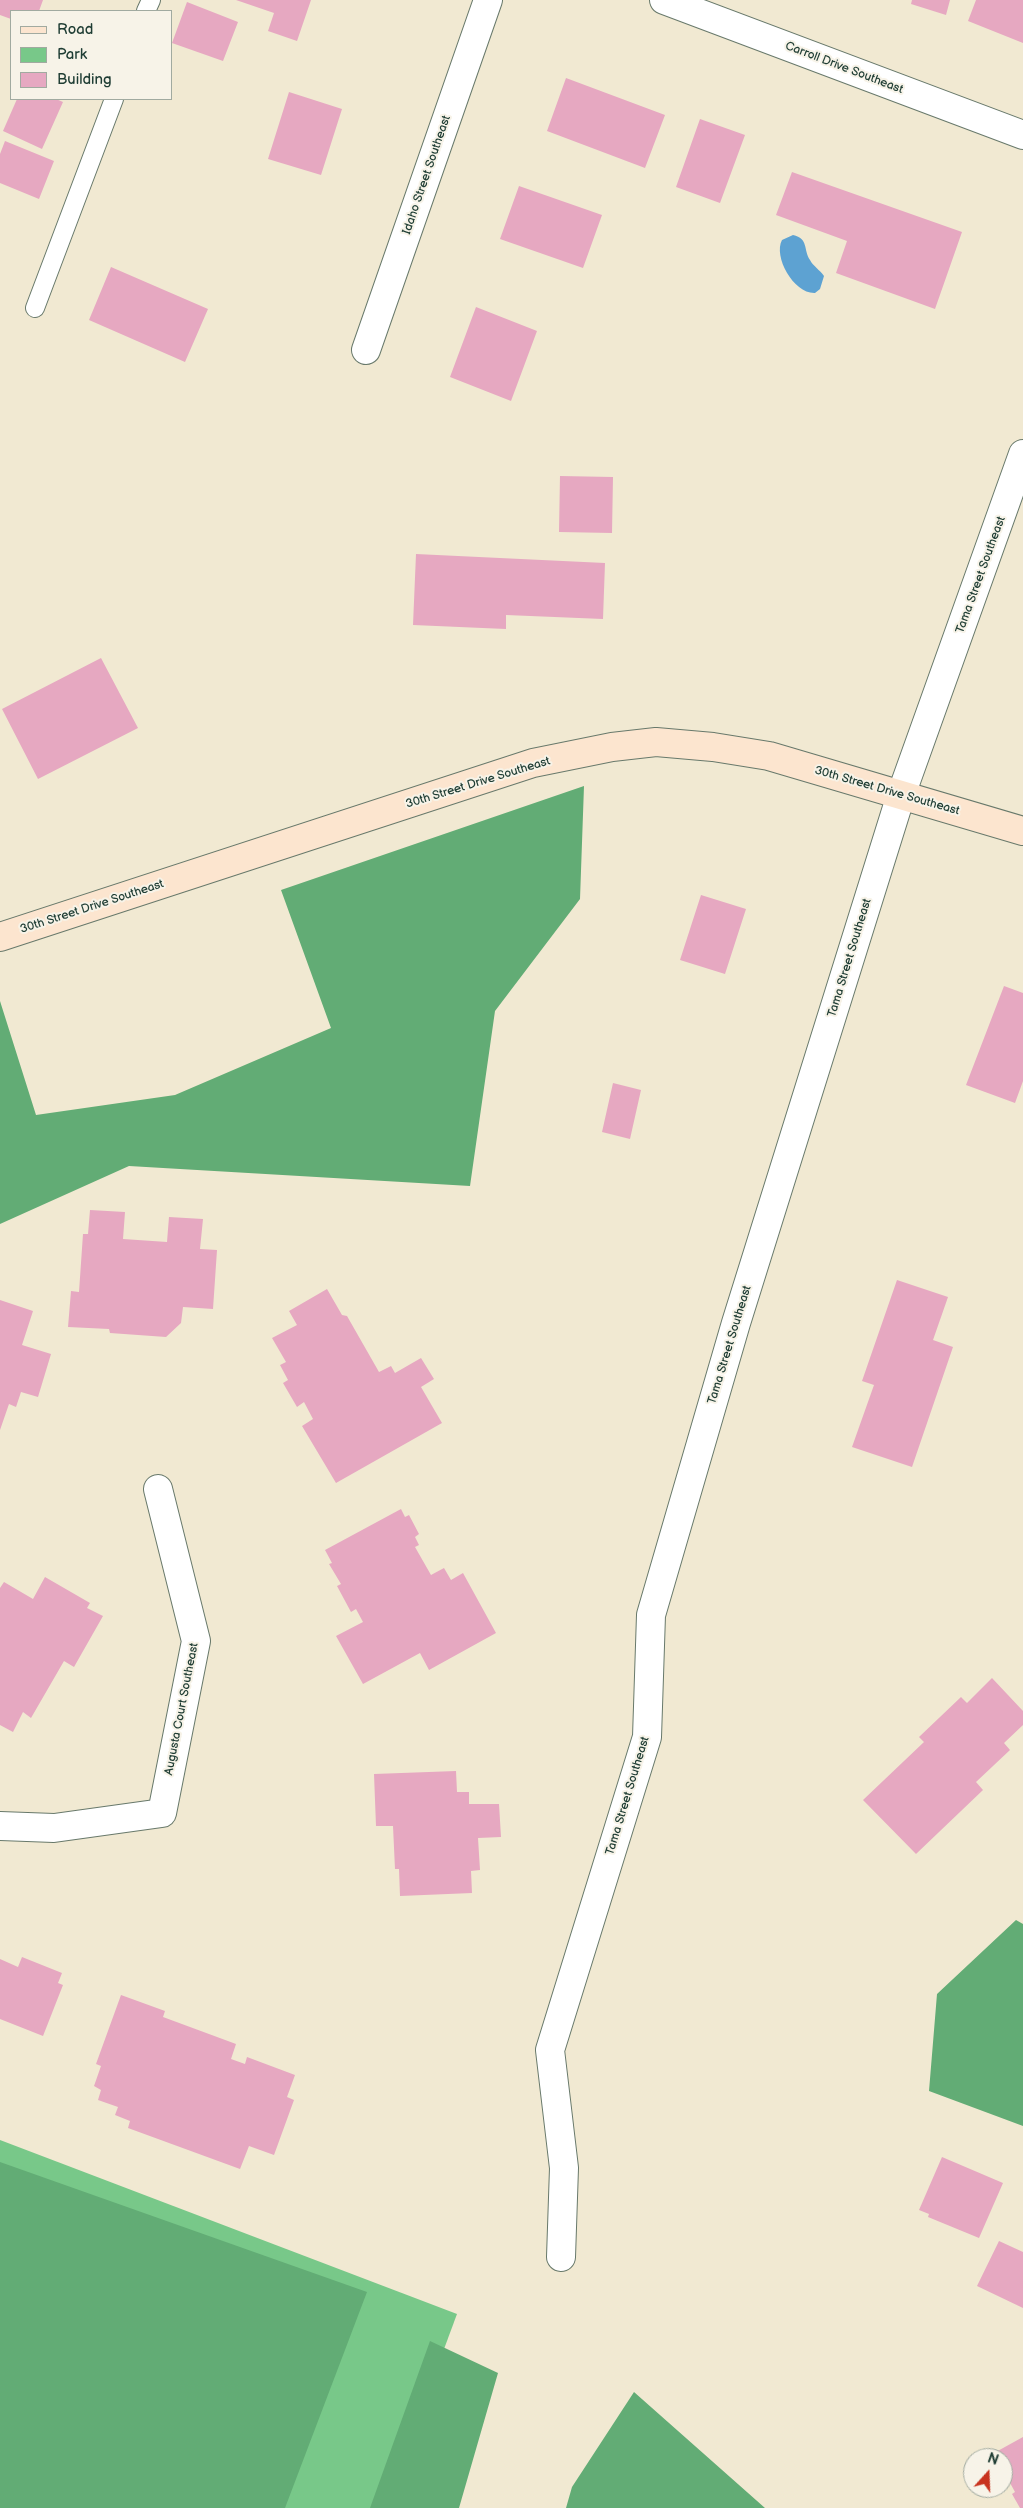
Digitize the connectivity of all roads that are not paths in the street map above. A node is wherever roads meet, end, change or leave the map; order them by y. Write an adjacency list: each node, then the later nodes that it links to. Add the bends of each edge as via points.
1 (488, 0): 6 (street, Idaho Street Southeast)
2 (664, 0): 4 (street, Carroll Drive Southeast)
3 (114, 100): 5 (lane)
4 (1023, 135)
5 (35, 308)
6 (366, 350)
7 (1023, 454): 8 (street, Tama Street Southeast)
8 (901, 795): 9 (main road, 30th Street Drive Southeast); 10 (main road, 30th Street Drive Southeast, via 768,756 656,742 612,747 533,763); 13 (street, Tama Street Southeast, via 736,1323 651,1615 647,1737 550,2050 564,2168)
9 (1023, 831)
10 (0, 937)
11 (158, 1489): 12 (street, Augusta Court Southeast, via 196,1641 162,1814 54,1828)
12 (0, 1826)
13 (562, 2257)

